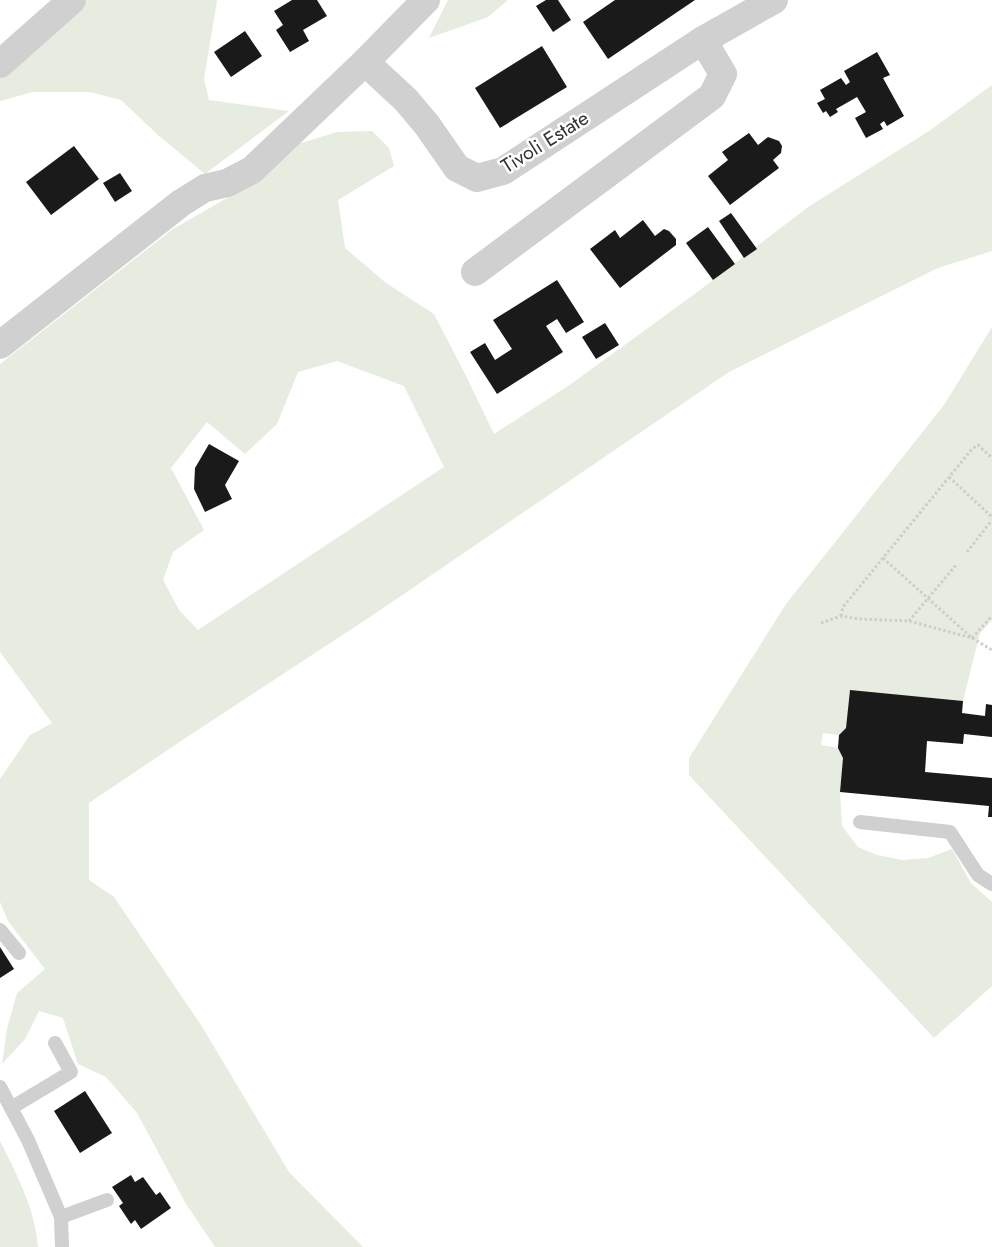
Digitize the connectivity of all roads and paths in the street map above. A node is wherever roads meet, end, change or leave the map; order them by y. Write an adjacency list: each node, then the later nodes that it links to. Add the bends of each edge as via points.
1 (72, 0): 6 (street)
2 (426, 0): 5 (street)
3 (774, 0): 4 (street, Tivoli Estate)
4 (703, 40): 5 (street, Tivoli Estate, via 503,171 477,178 457,168 406,100); 7 (street, via 723,74 712,96)
5 (365, 62): 8 (street, via 252,170 227,183 205,188 181,203)
6 (0, 64)
7 (475, 272)
8 (0, 344)
9 (992, 458): 10 (path, via 978,445)
10 (949, 477): 11 (path); 13 (path)
11 (992, 519): 12 (path)
12 (967, 552)
13 (883, 558): 15 (path); 16 (path, via 843,607)
14 (956, 565): 15 (path)
15 (928, 599): 18 (path); 20 (path)
16 (841, 616): 18 (path); 19 (path)
17 (992, 616): 20 (path)
18 (909, 621): 20 (path)
19 (821, 623)
20 (972, 638): 21 (path)
21 (992, 650)
22 (860, 822): 23 (lane, via 950,832 978,875)
23 (992, 884)
24 (0, 930): 25 (lane)
25 (19, 953)
26 (55, 1043): 28 (lane, via 71,1072)
27 (0, 1087): 28 (lane)
28 (11, 1108): 30 (lane)
29 (107, 1200): 30 (lane)
30 (61, 1217): 31 (lane)
31 (62, 1247)

